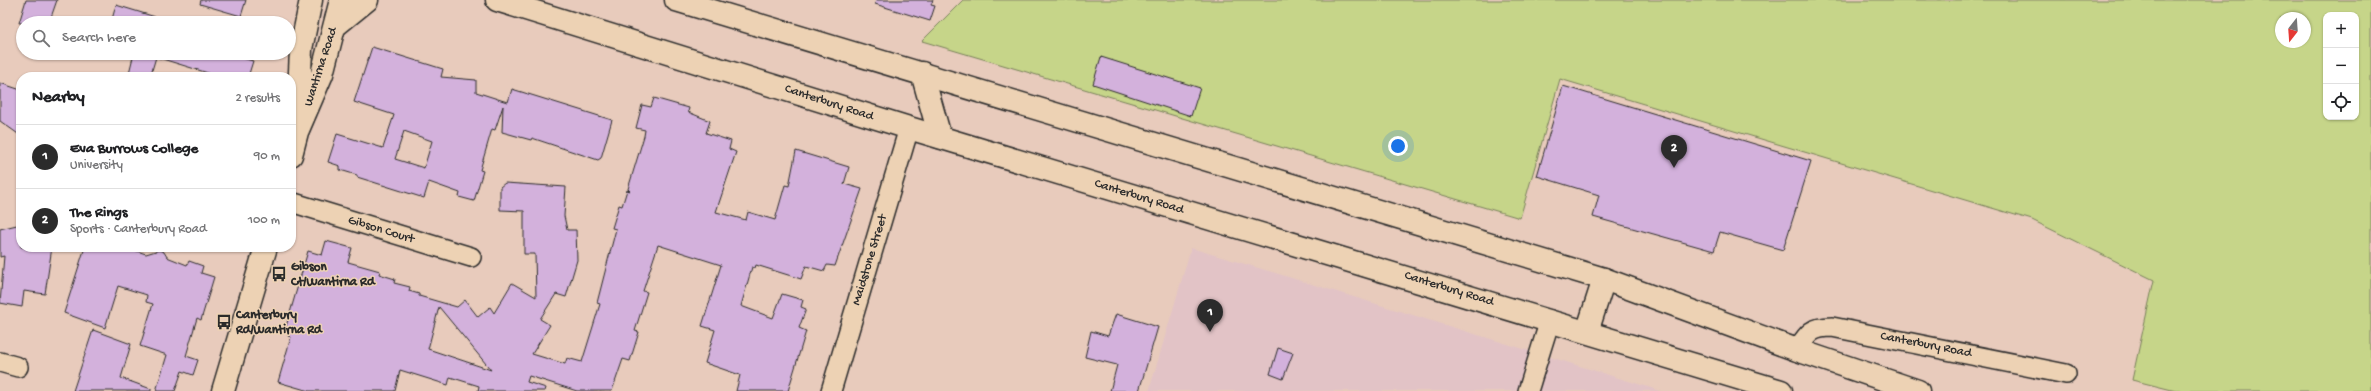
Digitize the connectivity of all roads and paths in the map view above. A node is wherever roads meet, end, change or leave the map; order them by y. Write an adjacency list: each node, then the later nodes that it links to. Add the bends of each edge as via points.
1 (341, 0): 6 (main road, Wantirna Road)
2 (367, 0): 6 (main road)
3 (497, 0): 8 (main road, Canterbury Road)
4 (676, 0): 7 (main road)
5 (308, 2): 9 (main road, Wantirna Road, via 301,49)
6 (335, 26): 9 (main road, Wantirna Road, via 322,74)
7 (922, 73): 11 (main road); 15 (main road)
8 (909, 128): 11 (main road, Canterbury Road); 23 (street, Maidstone Street)
9 (297, 132): 10 (main road, Wantirna Road)
10 (296, 136)
11 (940, 137): 16 (main road, Canterbury Road)
12 (296, 204): 14 (street, Gibson Court)
13 (265, 252): 22 (main road)
14 (471, 257)
15 (1604, 279): 17 (main road); 18 (main road)
16 (1550, 320): 17 (main road, Canterbury Road); 24 (street)
17 (1587, 332): 25 (main road, Canterbury Road)
18 (1797, 350): 21 (street, Canterbury Road, via 1810,332 1820,327 1832,327); 26 (main road)
19 (0, 362): 20 (street)
20 (18, 367)
21 (2066, 374)
22 (223, 391)
23 (831, 391)
24 (1528, 391)
25 (1781, 391)
26 (1918, 391)

